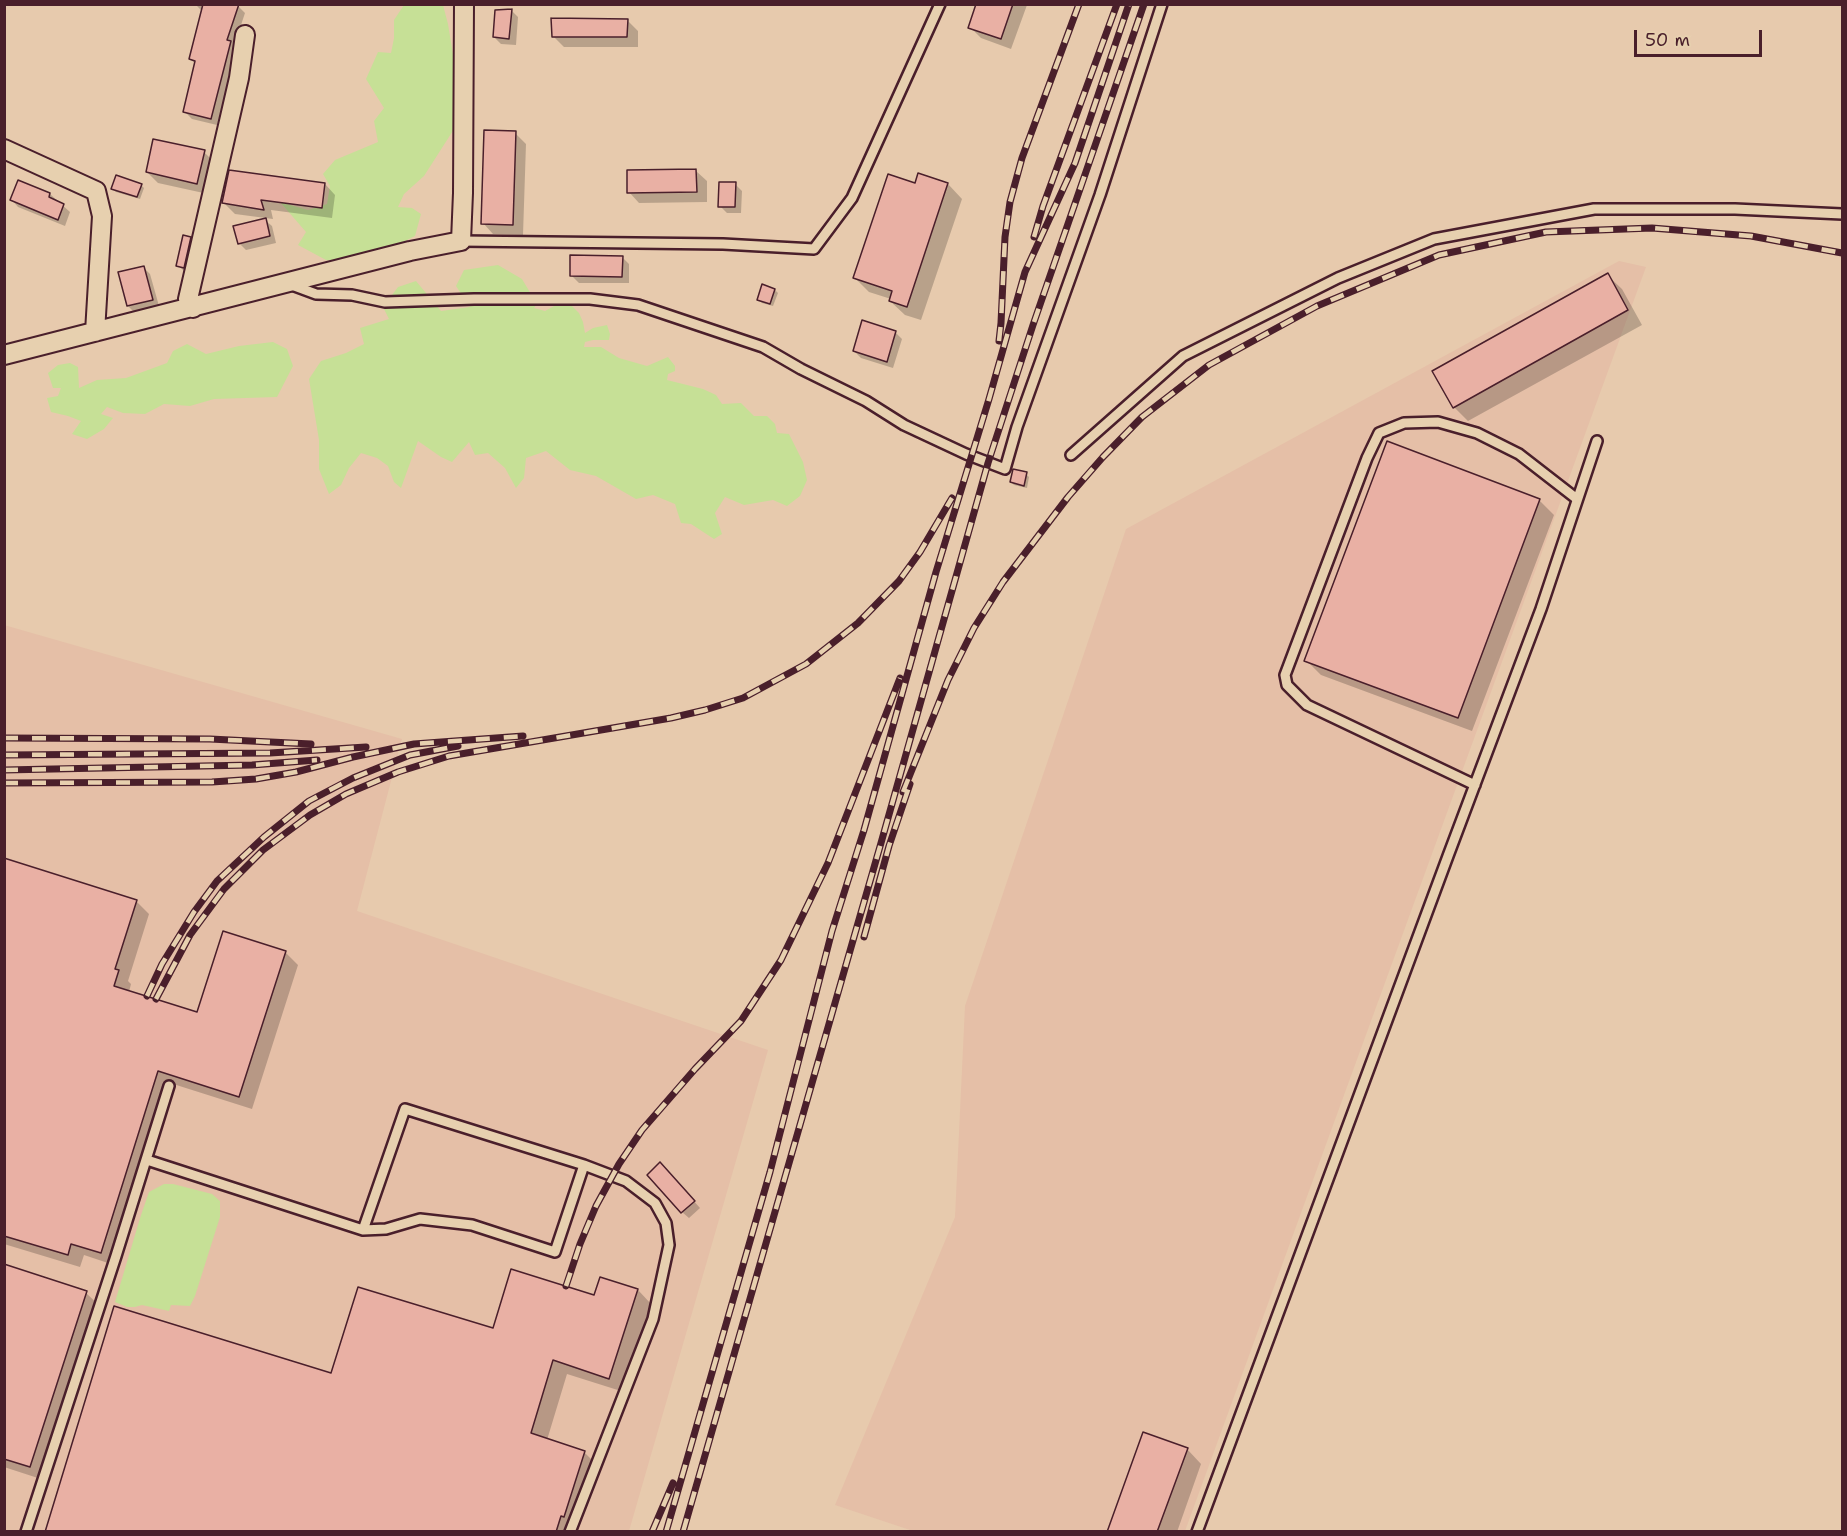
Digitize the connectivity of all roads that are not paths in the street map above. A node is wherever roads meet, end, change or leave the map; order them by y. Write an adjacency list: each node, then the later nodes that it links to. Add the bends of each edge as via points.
1 (464, 4): 7 (street)
2 (940, 4): 7 (lane, via 852,198 814,249)
3 (1162, 4): 8 (lane, via 1005,469 904,425 763,347 638,305 590,299 385,302 352,295 316,294)
4 (246, 35): 9 (street, via 188,299)
5 (4, 149): 10 (street, via 96,191 102,216)
6 (1842, 214): 13 (lane, via 1594,209 1434,238 1338,278 1183,356)
7 (461, 241): 8 (street)
8 (286, 283): 9 (street)
9 (193, 308): 10 (street)
10 (95, 332): 11 (street)
11 (4, 355)
12 (1597, 441): 14 (lane)
13 (1071, 456)
14 (1577, 500): 15 (lane); 15 (lane, via 1519,454 1478,433 1438,422 1404,423 1379,433 1366,458 1285,675 1287,686 1307,705)
15 (1475, 785): 22 (lane)
16 (169, 1086): 17 (lane)
17 (147, 1160): 19 (lane); 20 (lane)
18 (584, 1164): 19 (lane, via 555,1252 472,1225 420,1220 387,1229); 19 (lane, via 405,1109); 21 (lane, via 626,1181 655,1203 666,1223 669,1245 653,1319)
19 (363, 1230)
20 (26, 1532)
21 (570, 1532)
22 (1197, 1532)

